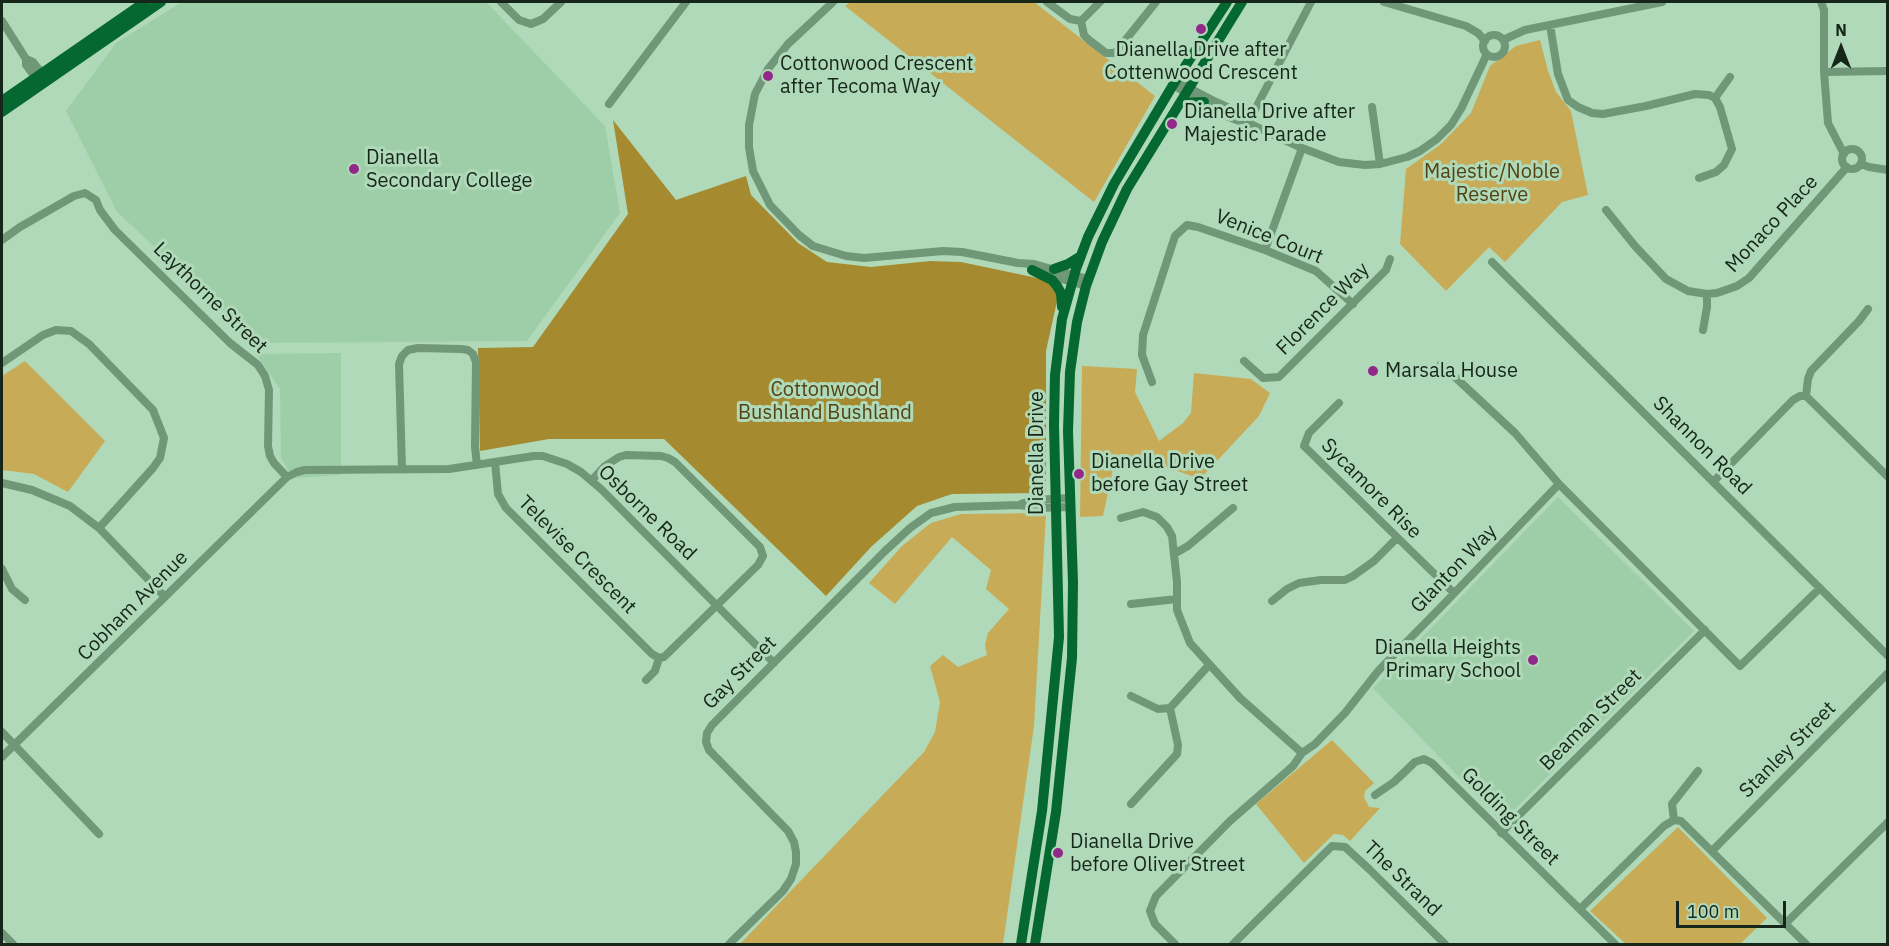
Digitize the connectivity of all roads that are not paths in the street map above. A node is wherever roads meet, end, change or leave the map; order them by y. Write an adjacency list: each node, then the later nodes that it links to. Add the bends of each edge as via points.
1 (145, 2): 25 (main road)
2 (161, 2): 25 (main road)
3 (501, 2): 4 (street, via 519,20 531,24 543,19)
4 (561, 2)
5 (686, 2): 32 (street)
6 (832, 2): 49 (street, via 788,44 755,94 749,147 753,171 770,205 813,246 830,252 864,258 943,251)
7 (1047, 2): 17 (street, via 1065,16)
8 (1100, 2): 17 (street)
9 (1156, 2): 17 (street, via 1115,53 1106,53 1089,40)
10 (1227, 2): 26 (main road, Dianella Drive)
11 (1242, 2): 27 (main road, Dianella Drive)
12 (1311, 2): 35 (street)
13 (1384, 2): 20 (street, via 1466,26)
14 (1662, 2): 18 (street)
15 (1821, 2): 23 (street)
16 (2, 21): 25 (street, via 26,65)
17 (1081, 21)
18 (1550, 25): 19 (street); 28 (street, via 1558,74 1568,100 1578,107 1603,114 1702,93)
19 (1503, 40): 20 (street, via 1494,35); 21 (street, via 1502,53 1495,57)
20 (1485, 41): 21 (street)
21 (1487, 54): 38 (street, via 1451,125 1420,151)
22 (1887, 71): 23 (street)
23 (1824, 72): 37 (street, via 1828,123)
24 (1730, 77): 28 (street)
25 (41, 79): 29 (main road); 34 (main road)
26 (1174, 83): 27 (street); 46 (main road, Dianella Drive, via 1114,184)
27 (1188, 91): 30 (street); 31 (main road, Dianella Drive); 35 (street, via 1227,107)
28 (1715, 98): 42 (street, via 1732,149 1724,165)
29 (2, 101)
30 (1204, 102): 31 (main road); 35 (street, via 1223,115)
31 (1181, 103): 53 (main road, Dianella Drive, via 1127,189)
32 (609, 104)
33 (1372, 107): 38 (street)
34 (2, 112)
35 (1246, 122): 36 (street)
36 (1302, 148): 38 (street, via 1340,162); 45 (street)
37 (1844, 154): 39 (street, via 1850,149 1857,150 1862,156); 40 (street)
38 (1380, 164)
39 (1861, 164): 40 (street); 41 (street)
40 (1847, 167): 54 (street, Monaco Place, via 1749,278 1727,291)
41 (1887, 170)
42 (1699, 178)
43 (1606, 210): 54 (street, via 1666,279 1688,291)
44 (2, 240): 68 (street, Laythorne Street, via 65,201 85,193 96,200 124,238 230,343 258,365 269,390 270,456)
45 (1266, 250): 55 (street, Venice Court, via 1316,271); 62 (street, Venice Court, via 1198,226 1187,225 1176,236 1143,335 1142,355)
46 (1081, 256): 50 (main road); 52 (main road, Dianella Drive)
47 (1390, 259): 55 (street, Florence Way, via 1386,270)
48 (1492, 261): 71 (street, Shannon Road)
49 (1018, 263): 50 (street); 51 (street)
50 (1054, 269): 52 (street)
51 (1032, 270): 52 (street); 57 (main road, via 1057,286)
52 (1074, 278): 53 (street); 57 (main road, Dianella Drive)
53 (1087, 282): 75 (main road, Dianella Drive, via 1070,372)
54 (1707, 294): 58 (street)
55 (1353, 304): 59 (street, Florence Way, via 1279,377 1263,378)
56 (1868, 309): 63 (street, via 1811,370)
57 (1062, 319): 74 (main road, Dianella Drive, via 1055,375)
58 (1703, 330)
59 (1244, 361)
60 (2, 363): 78 (street, via 43,335 56,330 71,331 89,344 153,410 164,438 160,458)
61 (1441, 364): 73 (street, via 1515,433)
62 (1152, 382)
63 (1806, 396): 69 (street); 71 (street, via 1793,400)
64 (1339, 403): 79 (street, Sycamore Rise, via 1309,433 1305,446)
65 (495, 462): 66 (street, Osborne Road); 70 (street, Osborne Road, via 543,456 567,464); 92 (street, Televise Crescent, via 498,494 506,508)
66 (477, 465): 67 (street, Osborne Road); 67 (street, via 473,354 461,349 418,348 408,350 399,364)
67 (402, 469): 68 (street, Osborne Road, via 315,469)
68 (287, 477): 84 (street, Cobham Avenue)
69 (1887, 477)
70 (592, 480): 89 (street, Osborne Road); 89 (street, via 619,457 661,456 675,462 760,547 763,556 758,565)
71 (1714, 481): 82 (street, Shannon Road)
72 (2, 483): 78 (street, via 55,498)
73 (1559, 484): 83 (street, Glanton Way); 90 (street)
74 (1055, 503): 75 (street, Gay Street); 93 (street, Gay Street, via 1038,508 955,507 931,513 884,552); 116 (main road, Dianella Drive, via 1059,620 1055,690 1042,812)
75 (1071, 503): 117 (main road, Dianella Drive, via 1071,668 1056,812)
76 (1233, 508): 80 (street)
77 (1121, 518): 80 (street, via 1143,512 1157,517 1172,536)
78 (99, 528): 84 (street)
79 (1397, 538): 83 (street, Sycamore Rise); 87 (street, via 1353,576 1299,583)
80 (1174, 554): 85 (street)
81 (2, 569): 86 (street, via 12,589)
82 (1820, 588): 90 (street, via 1740,666); 91 (street, Shannon Road)
83 (1454, 593): 101 (street, Glanton Way, via 1379,670 1345,713)
84 (165, 597): 100 (street, Cobham Avenue)
85 (1177, 599): 88 (street); 94 (street, via 1177,610 1190,643)
86 (25, 600)
87 (1272, 602)
88 (1131, 604)
89 (718, 606): 92 (street, via 669,654); 93 (street, Osborne Road)
90 (1705, 630): 108 (street, Beaman Street)
91 (1887, 656)
92 (659, 658): 96 (street, via 656,671)
93 (774, 663): 115 (street, Gay Street, via 707,733 709,750 788,831 796,852 791,879 783,891)
94 (1209, 665): 98 (street); 101 (street)
95 (1887, 673): 110 (street, Stanley Street)
96 (646, 680)
97 (1131, 696): 98 (street, via 1158,709)
98 (1170, 708): 105 (street, via 1177,754)
99 (2, 732): 100 (street)
100 (14, 745): 102 (street, Cobham Avenue); 109 (street)
101 (1302, 753): 118 (street, Glanton Way, via 1156,896 1150,911 1155,924)
102 (2, 757)
103 (1698, 771): 106 (street, via 1672,804)
104 (1375, 795): 108 (street, Golding Street, via 1414,762 1424,759)
105 (1131, 804)
106 (1674, 820): 110 (street, via 1681,821); 111 (street)
107 (1887, 822): 112 (street)
108 (1501, 833): 111 (street, Golding Street)
109 (99, 834)
110 (1712, 850): 112 (street)
111 (1580, 909): 121 (street, Golding Street)
112 (1785, 924): 122 (street)
113 (2, 933): 114 (street)
114 (13, 945)
115 (729, 945)
116 (1020, 945)
117 (1035, 945)
118 (1175, 945)
119 (1233, 945): 120 (street, The Strand, via 1332,846 1346,848 1370,869)
120 (1445, 945)
121 (1614, 945)
122 (1806, 945)

